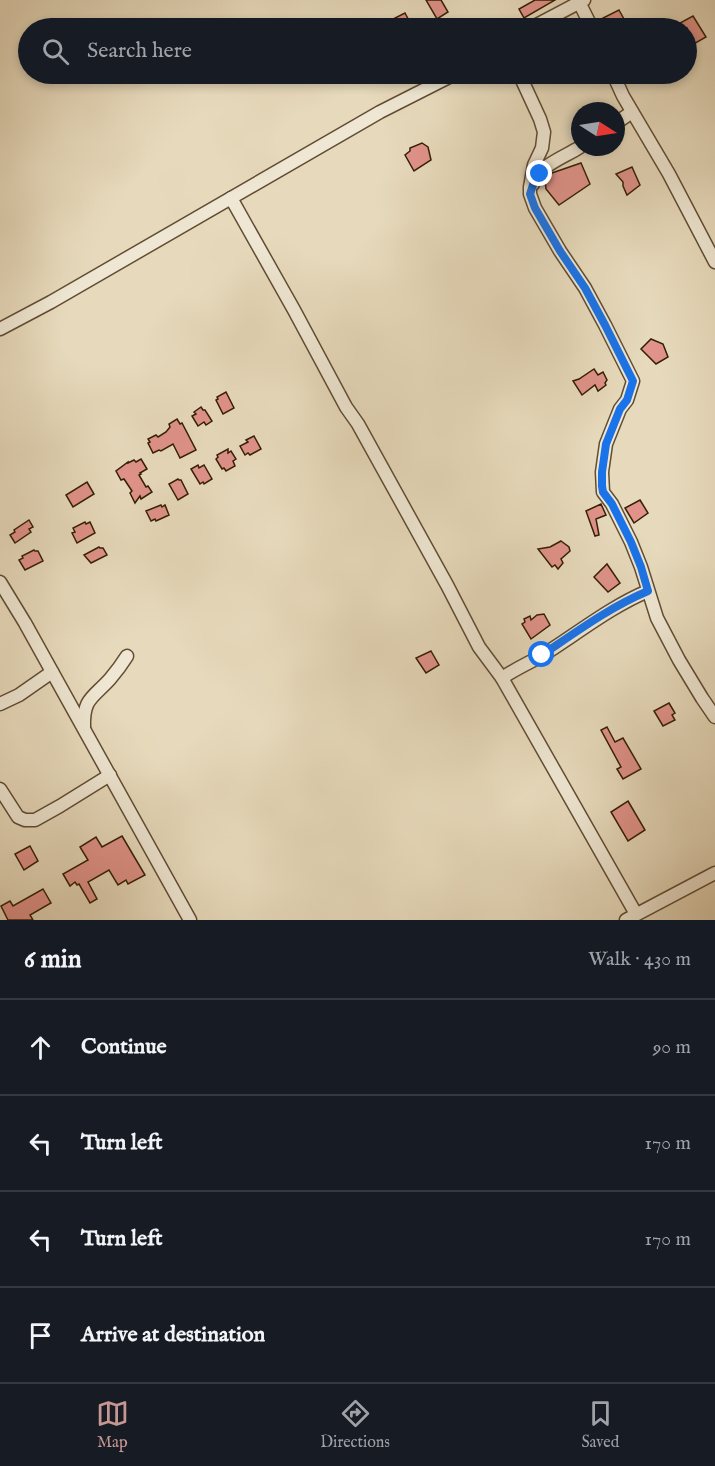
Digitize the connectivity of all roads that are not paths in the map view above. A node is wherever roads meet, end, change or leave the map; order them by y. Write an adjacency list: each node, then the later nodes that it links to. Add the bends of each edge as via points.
1 (581, 1): 2 (street); 3 (street)
2 (551, 18)
3 (588, 18)
4 (435, 84): 13 (street)
5 (524, 84): 9 (street, via 544,132)
6 (618, 84): 7 (street)
7 (632, 112): 8 (street); 14 (street)
8 (625, 117)
9 (542, 148): 11 (street); 12 (street, via 534,165)
10 (571, 152): 11 (street)
11 (549, 165): 12 (street, via 535,179)
12 (530, 194): 17 (street, via 550,235 594,303 633,381 606,444 602,486 631,542)
13 (231, 198): 15 (street); 20 (street, via 479,647)
14 (715, 262)
15 (0, 329)
16 (0, 582): 19 (street)
17 (648, 591): 20 (street, via 628,599); 22 (street, via 679,660)
18 (127, 656): 23 (street, via 88,703)
19 (52, 672): 21 (street); 23 (street)
20 (502, 678): 27 (street)
21 (0, 704)
22 (715, 717)
23 (84, 731): 24 (street)
24 (110, 775): 25 (street, via 35,820 18,817); 28 (street)
25 (0, 789)
26 (715, 873): 27 (street)
27 (631, 917)
28 (190, 920)

